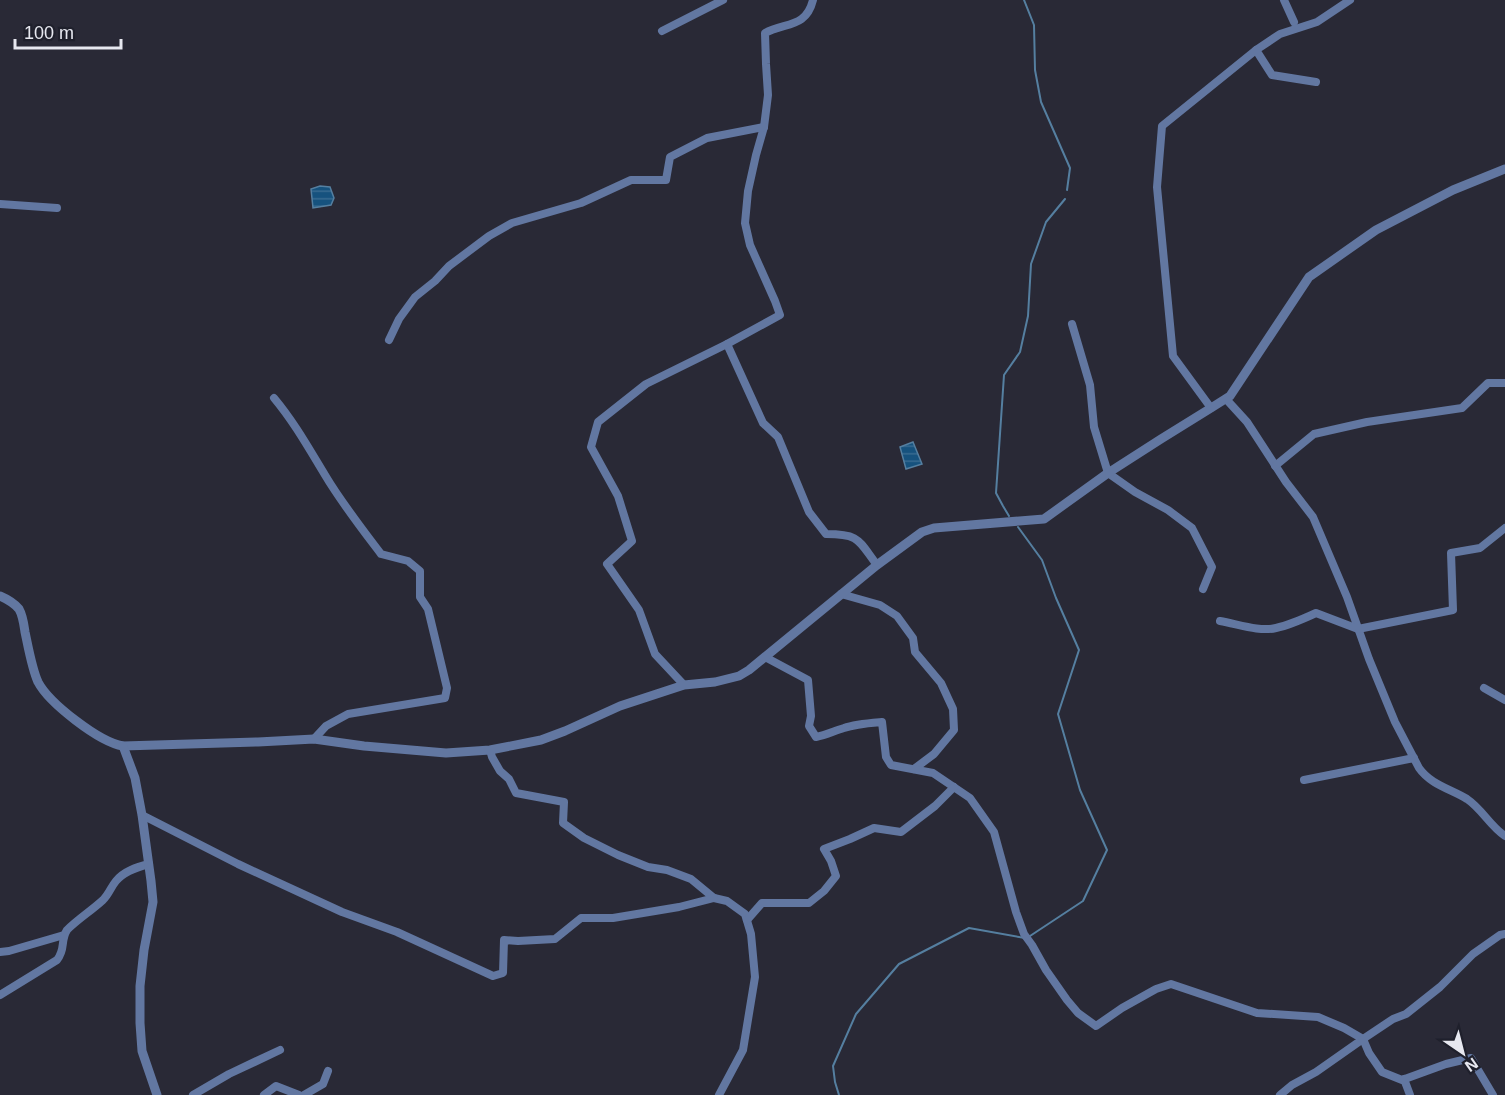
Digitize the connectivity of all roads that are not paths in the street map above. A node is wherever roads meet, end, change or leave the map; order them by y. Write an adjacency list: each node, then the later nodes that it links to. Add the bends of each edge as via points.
1 (723, 0): 6 (street)
2 (813, 0): 9 (street, via 810,10 798,22 765,33 768,95)
3 (1284, 0): 5 (street)
4 (1350, 0): 7 (street, via 1317,22 1280,34)
5 (1294, 22)
6 (662, 31)
7 (1256, 50): 8 (street, via 1272,75); 19 (street, via 1162,126 1157,187 1173,356)
8 (1316, 82)
9 (764, 127): 14 (street, via 707,138 670,157 666,180 632,180 581,203 512,223 489,236 415,297); 15 (street, via 748,191 745,223 750,246 780,315)
10 (1505, 169): 18 (street, via 1453,190 1376,230 1309,277)
11 (0, 204): 12 (street)
12 (57, 208)
13 (1072, 324): 21 (street, via 1090,385 1094,427)
14 (389, 340)
15 (727, 344): 23 (street, via 763,423 778,437 809,512 826,534 856,538); 30 (street, via 646,384 598,422 591,447 618,496 632,541 607,564 639,610 655,654)
16 (1505, 383): 20 (street, via 1488,383 1462,408 1314,434)
17 (274, 398): 33 (street, via 381,554 408,561 420,571 420,597 428,609 447,688 445,698 348,714 326,726)
18 (1226, 399): 19 (street); 20 (street)
19 (1211, 408): 21 (street)
20 (1275, 466): 28 (street, via 1313,517)
21 (1108, 473): 23 (street, via 1044,519 934,528 922,532); 24 (street, via 1192,528 1212,567)
22 (1505, 528): 28 (street, via 1480,548 1451,553 1453,610)
23 (878, 565): 25 (street)
24 (1203, 589)
25 (841, 594): 29 (street); 37 (street, via 880,605 897,616 913,638 915,652 941,682 953,709 954,730 934,754)
26 (0, 596): 34 (street, via 18,609 23,620 38,682 78,723)
27 (1220, 621): 28 (street, via 1274,628 1316,613)
28 (1358, 629): 36 (street, via 1395,722)
29 (765, 657): 30 (street, via 739,676); 37 (street, via 808,680 809,726 816,737 844,727 882,722 886,757 891,765)
30 (684, 685): 35 (street, via 620,706 541,740)
31 (1484, 688): 32 (street)
32 (1505, 700)
33 (314, 739): 34 (street); 35 (street, via 446,753)
34 (123, 746): 40 (street, via 135,778)
35 (490, 750): 43 (street, via 516,793 564,802 563,823 584,838 648,867 691,879)
36 (1414, 758): 38 (street); 41 (street, via 1424,776 1474,804)
37 (914, 769): 39 (street, via 933,773)
38 (1304, 780)
39 (954, 787): 44 (street, via 901,832 874,828 824,849 836,876 809,903 762,903); 49 (street, via 970,798 994,832 1024,934 1067,1000 1096,1026 1156,989 1172,984 1257,1013 1318,1017)
40 (142, 815): 42 (street); 43 (street, via 342,912 397,932 493,976 503,972 504,940 555,939 581,918 614,918)
41 (1505, 836)
42 (149, 864): 46 (street, via 122,875 105,899); 53 (street, via 153,902 140,986 140,1023 142,1051)
43 (714, 898): 44 (street, via 727,901)
44 (747, 920): 58 (street, via 755,977 749,1015 743,1050)
45 (1505, 934): 49 (street, via 1473,954 1406,1014)
46 (64, 935): 47 (street); 48 (street, via 62,954 57,960)
47 (0, 952)
48 (0, 995)
49 (1363, 1039): 52 (street, via 1382,1072); 59 (street)
50 (280, 1050): 54 (street)
51 (328, 1071): 57 (street, via 323,1084)
52 (1404, 1079): 60 (street); 61 (street, via 1471,1058)
53 (157, 1095)
54 (193, 1095)
55 (264, 1095): 56 (street, via 276,1086)
56 (299, 1095)
57 (304, 1095)
58 (719, 1095)
59 (1280, 1095)
60 (1410, 1095)
61 (1494, 1095)

